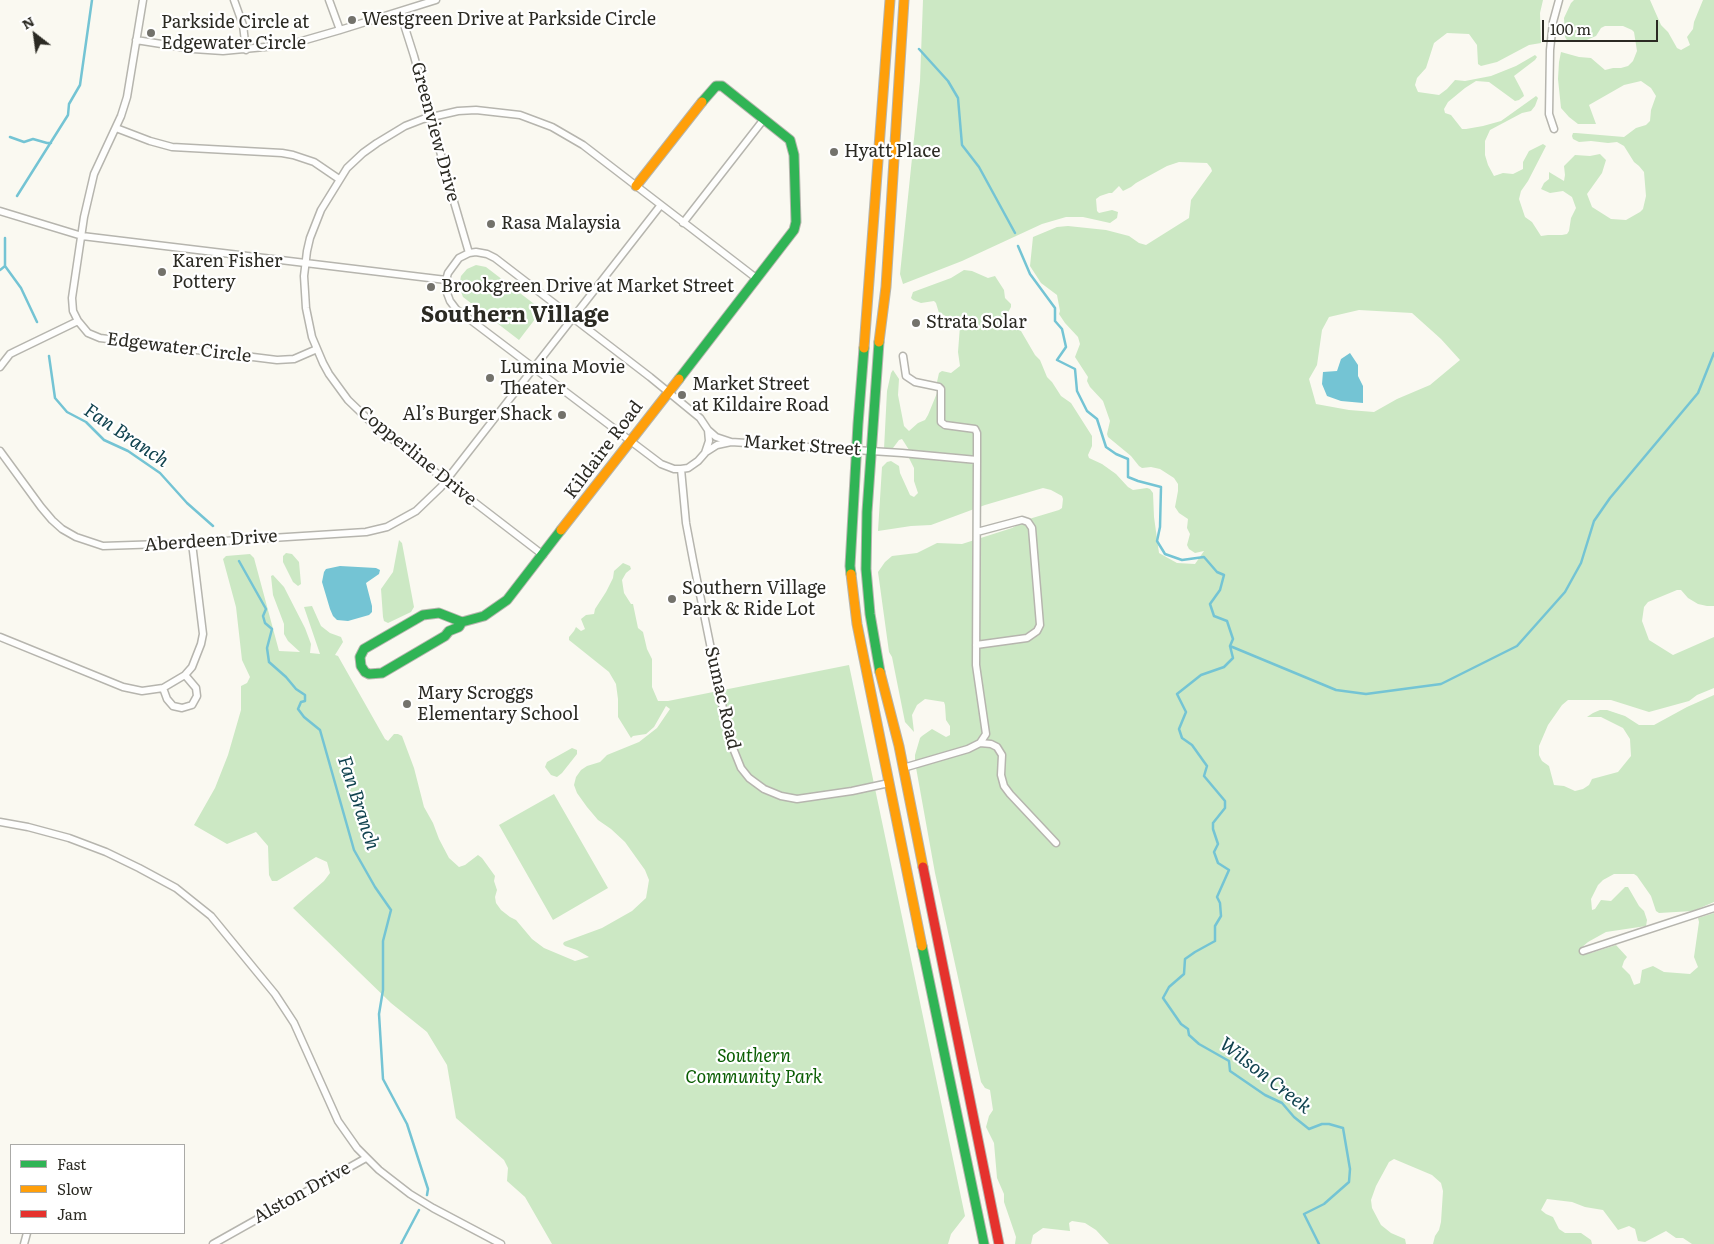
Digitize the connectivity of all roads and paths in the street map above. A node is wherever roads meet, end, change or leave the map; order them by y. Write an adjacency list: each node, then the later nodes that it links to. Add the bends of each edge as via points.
1 (142, 0): 10 (street)
2 (234, 0): 11 (street, via 243,25)
3 (329, 0): 9 (street)
4 (436, 0): 8 (street)
5 (890, 0): 36 (main road)
6 (904, 0): 38 (main road)
7 (1559, 0): 15 (street, via 1550,50 1549,114)
8 (400, 12): 9 (street); 12 (street, Greenview Drive)
9 (340, 30): 11 (street, via 295,43)
10 (136, 40): 11 (street, via 193,49); 14 (street, via 128,97)
11 (246, 50)
12 (432, 117): 16 (street, Copperline Drive, via 405,126 377,142); 17 (street, Copperline Drive, via 481,110 520,115 566,134); 22 (street, Greenview Drive)
13 (764, 119): 17 (main road, Kildaire Road, via 725,88 715,87); 20 (street); 24 (main road, Kildaire Road, via 787,136 792,144 796,222 790,237)
14 (116, 128): 16 (street, via 172,147 293,155 314,162); 21 (street, via 92,180)
15 (1554, 129)
16 (339, 179): 23 (street, Copperline Drive, via 314,225)
17 (636, 186): 18 (street, Copperline Drive)
18 (660, 206): 20 (street, Copperline Drive); 26 (street, Aberdeen Drive)
19 (0, 211): 21 (street)
20 (683, 223): 24 (street, Copperline Drive)
21 (82, 236): 23 (street); 27 (street, via 72,298 73,312)
22 (470, 253): 25 (street, via 459,258); 26 (street, Market Street, via 495,258)
23 (306, 263): 25 (street); 28 (street, Copperline Drive, via 306,308)
24 (756, 278): 32 (main road, Kildaire Road)
25 (446, 280): 31 (street, via 450,301 456,309)
26 (573, 318): 31 (street, Aberdeen Drive); 32 (street, Market Street)
27 (78, 321): 28 (street, Edgewater Circle, via 88,333 100,338 277,360 294,359); 30 (street, via 10,354)
28 (317, 349): 42 (street, Copperline Drive, via 328,374 348,400 374,425)
29 (903, 356): 40 (street, via 906,376 916,382 939,387 941,422 975,429)
30 (0, 367)
31 (534, 368): 34 (street); 42 (street, Aberdeen Drive)
32 (669, 392): 33 (street, Market Street, via 700,418); 34 (main road, Kildaire Road)
33 (708, 430): 35 (street, Market Street); 39 (street, via 710,441)
34 (630, 441): 41 (street, via 667,468); 45 (main road, Kildaire Road)
35 (731, 442): 36 (street, Market Street); 39 (street, Market Street)
36 (856, 450): 38 (street, Market Street); 53 (main road, via 850,566 853,596)
37 (0, 451): 44 (street, Aberdeen Drive, via 41,507 62,529 76,537 113,547)
38 (872, 451): 40 (street, Market Street); 52 (main road, via 865,557 870,614)
39 (705, 453): 41 (street, Market Street, via 693,465)
40 (977, 460): 43 (street)
41 (681, 469): 53 (street, Sumac Road, via 694,568 729,738 741,768 764,790 797,798)
42 (447, 480): 44 (street, Aberdeen Drive, via 416,511 397,523 376,530); 45 (street, Copperline Drive)
43 (977, 532): 48 (street); 48 (street, via 1022,520 1028,522 1032,528 1040,625 1027,638)
44 (192, 544): 49 (street, via 203,634 199,652)
45 (543, 555): 46 (main road, Kildaire Road, via 501,605 484,616)
46 (462, 622): 46 (main road, Kildaire Road, via 439,613 423,615 364,649 360,657 361,666 369,674 382,673 445,636)
47 (0, 636): 50 (street, via 123,687 142,690)
48 (976, 645): 51 (street, via 986,734)
49 (185, 675): 50 (street); 50 (street, via 196,688 197,696 192,705 173,706)
50 (163, 688)
51 (980, 743): 52 (street); 55 (street, via 997,747 1002,755 1004,786)
52 (903, 768): 62 (main road)
53 (890, 783): 61 (main road)
54 (0, 822): 58 (street, via 69,838 106,852 176,888 211,916 294,1022 338,1121)
55 (1056, 843)
56 (1714, 908): 57 (street)
57 (1583, 951)
58 (366, 1158): 59 (street, Alston Drive); 60 (street, via 410,1194)
59 (212, 1244)
60 (501, 1244)
61 (984, 1244)
62 (999, 1244)

